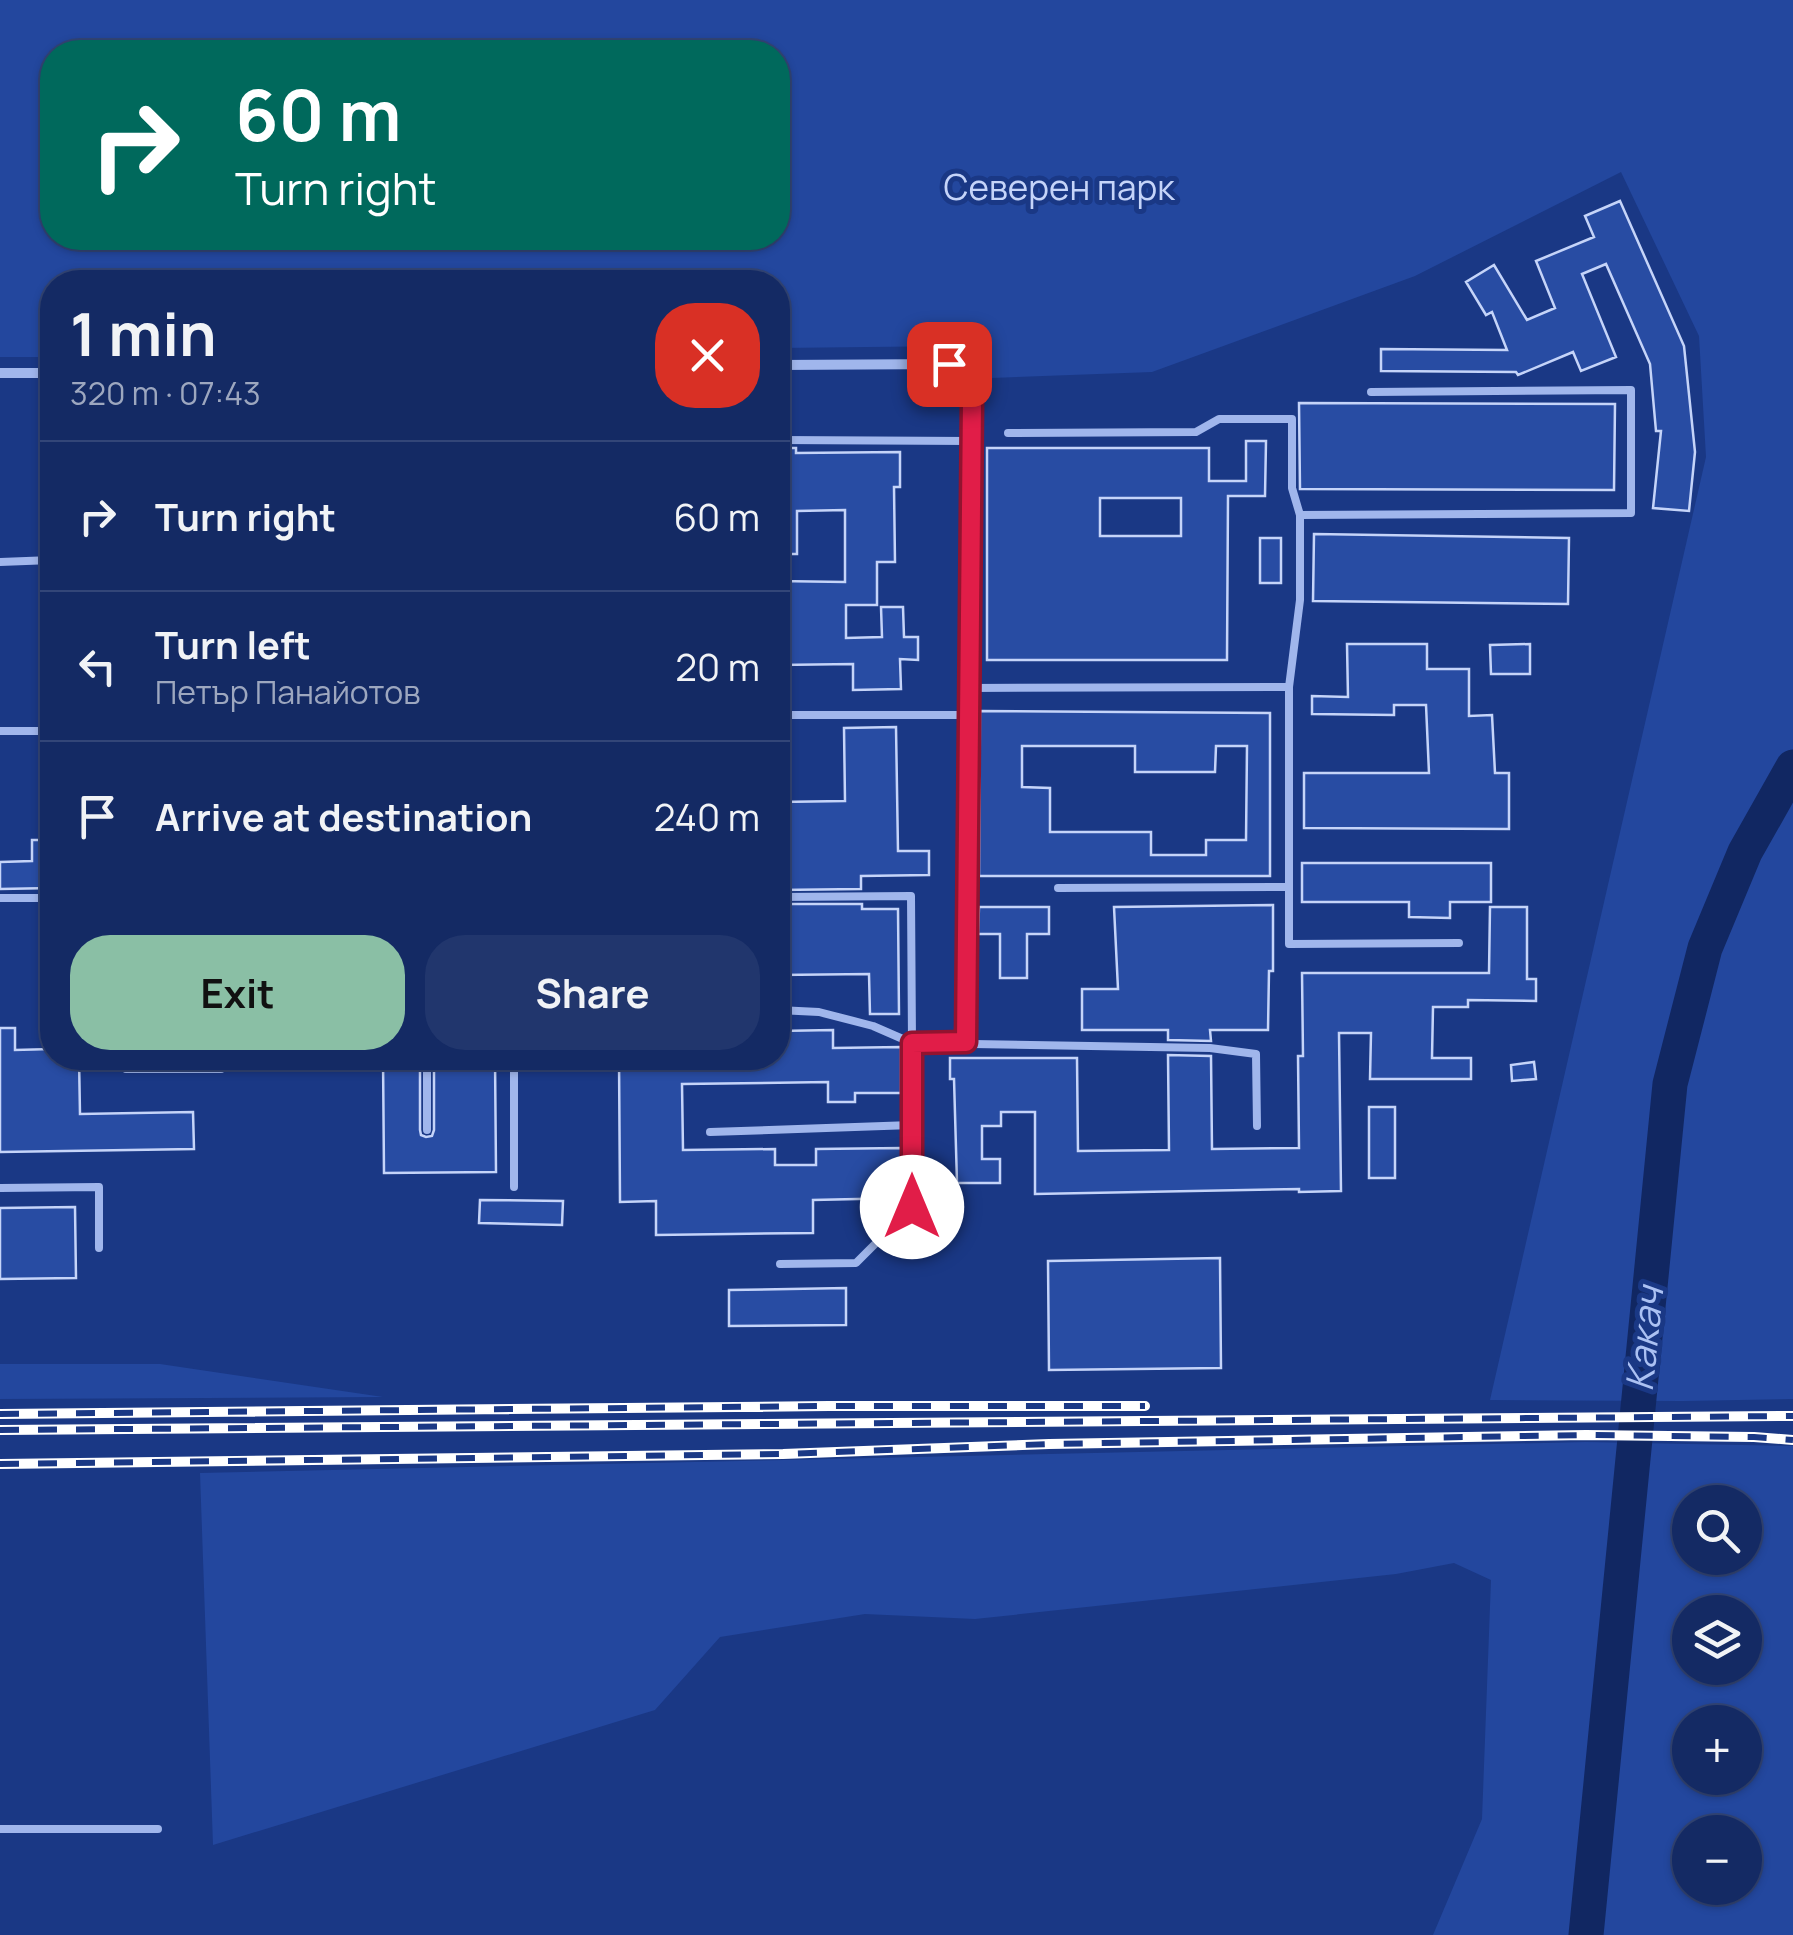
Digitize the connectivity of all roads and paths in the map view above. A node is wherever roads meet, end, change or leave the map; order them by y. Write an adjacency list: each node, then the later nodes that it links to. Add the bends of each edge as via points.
1 (790, 365): 7 (street, via 949,364 969,389)
2 (0, 373): 3 (street)
3 (40, 373)
4 (1371, 392): 8 (lane, via 1631,390 1631,513)
5 (1008, 433): 8 (lane, via 1196,432 1218,419 1292,419 1292,488)
6 (790, 440): 7 (lane)
7 (971, 441): 12 (street)
8 (1300, 515): 11 (lane, via 1300,600)
9 (40, 560): 10 (lane)
10 (0, 562)
11 (1289, 686): 12 (lane); 17 (lane)
12 (968, 688): 14 (street)
13 (790, 714): 14 (lane)
14 (968, 714): 24 (street)
15 (0, 731): 16 (lane)
16 (40, 731)
17 (1289, 887): 18 (lane); 22 (lane, via 1289,944)
18 (1058, 888)
19 (790, 897): 25 (lane, via 911,896)
20 (0, 898): 21 (lane)
21 (40, 898)
22 (1459, 943)
23 (790, 1011): 25 (lane, via 873,1026)
24 (966, 1042): 25 (lane); 29 (lane, via 1256,1054)
25 (912, 1043): 28 (lane)
26 (427, 1070): 30 (lane)
27 (514, 1070): 32 (lane)
28 (912, 1125): 31 (lane); 35 (lane, via 912,1207 856,1264)
29 (1256, 1126)
30 (427, 1130)
31 (710, 1132)
32 (514, 1187)
33 (0, 1188): 34 (lane, via 99,1187)
34 (99, 1248)
35 (780, 1264)
36 (158, 1828): 37 (lane)
37 (0, 1829)

